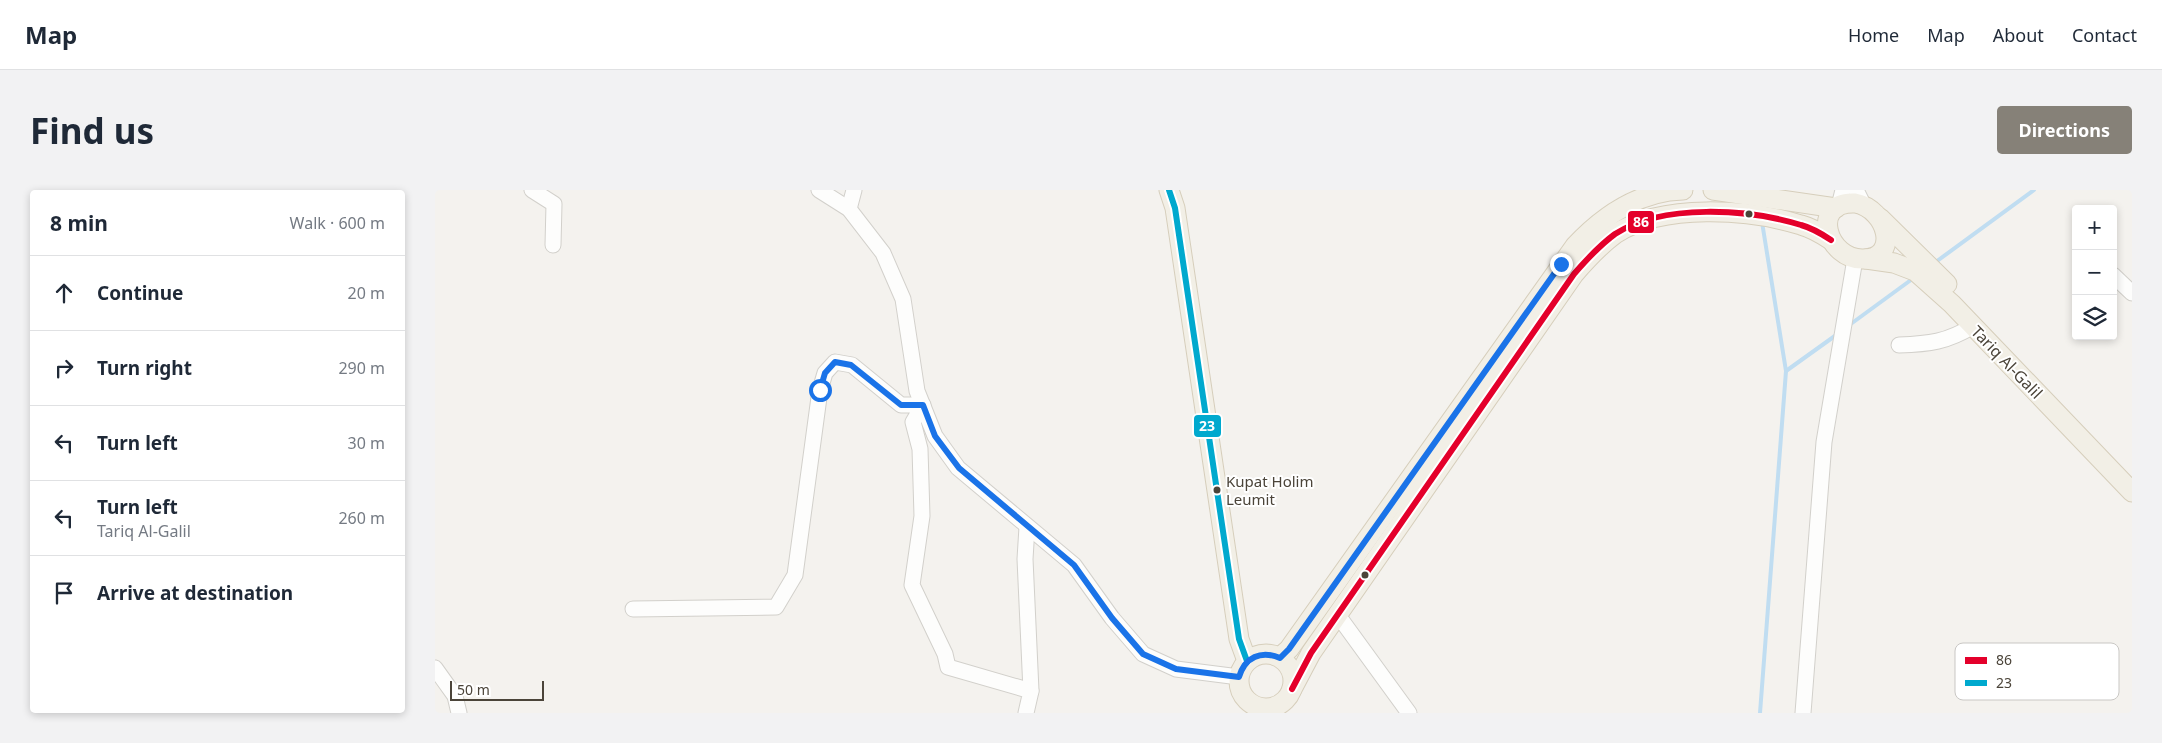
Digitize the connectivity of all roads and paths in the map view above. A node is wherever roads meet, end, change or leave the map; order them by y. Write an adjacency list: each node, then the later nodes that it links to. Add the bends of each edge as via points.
1 (532, 190): 12 (street, via 554,204)
2 (819, 190): 9 (street)
3 (854, 190): 9 (street)
4 (1169, 190): 26 (main road, via 1175,208)
5 (1683, 190): 24 (main road, via 1637,199 1609,215 1575,246)
6 (1713, 190): 8 (main road)
7 (1860, 198): 8 (main road, via 1850,203); 10 (main road)
8 (1839, 201): 11 (main road, via 1827,221)
9 (849, 208): 18 (street, via 883,253 903,299 917,391)
10 (1880, 218): 13 (main road, via 1886,234 1885,245 1880,253); 19 (main road, Tariq Al-Galil)
11 (1831, 240): 13 (main road, via 1840,251); 23 (main road, via 1802,225 1776,219 1707,213 1674,214 1644,221 1616,234 1591,254 1574,274)
12 (553, 244)
13 (1861, 259): 16 (main road, Tariq Al-Galil, via 1894,263 1915,271); 34 (street, via 1824,442)
14 (2117, 279): 15 (street)
15 (2132, 293)
16 (1973, 326): 17 (street, via 1954,337 1929,344); 20 (main road, Tariq Al-Galil)
17 (1899, 345)
18 (923, 405): 21 (street, via 935,436 959,468); 22 (street, via 901,405 851,365 835,362 825,373 820,390 795,575 776,606); 28 (street, via 913,422 920,449 922,516 912,585 948,667)
19 (2132, 475)
20 (2132, 492)
21 (1027, 527): 26 (street, via 1074,565 1143,654 1176,669); 28 (street, via 1025,559)
22 (633, 609)
23 (1337, 614): 27 (main road); 33 (street)
24 (1280, 658): 26 (main road, via 1263,654); 27 (main road, via 1291,671)
25 (435, 668): 31 (street, via 455,696)
26 (1243, 669): 29 (main road, via 1239,686)
27 (1292, 689): 30 (main road, via 1281,704)
28 (1031, 691): 32 (street)
29 (1242, 705): 30 (main road)
30 (1267, 710)
31 (459, 713)
32 (1026, 713)
33 (1409, 713)
34 (1803, 713)

